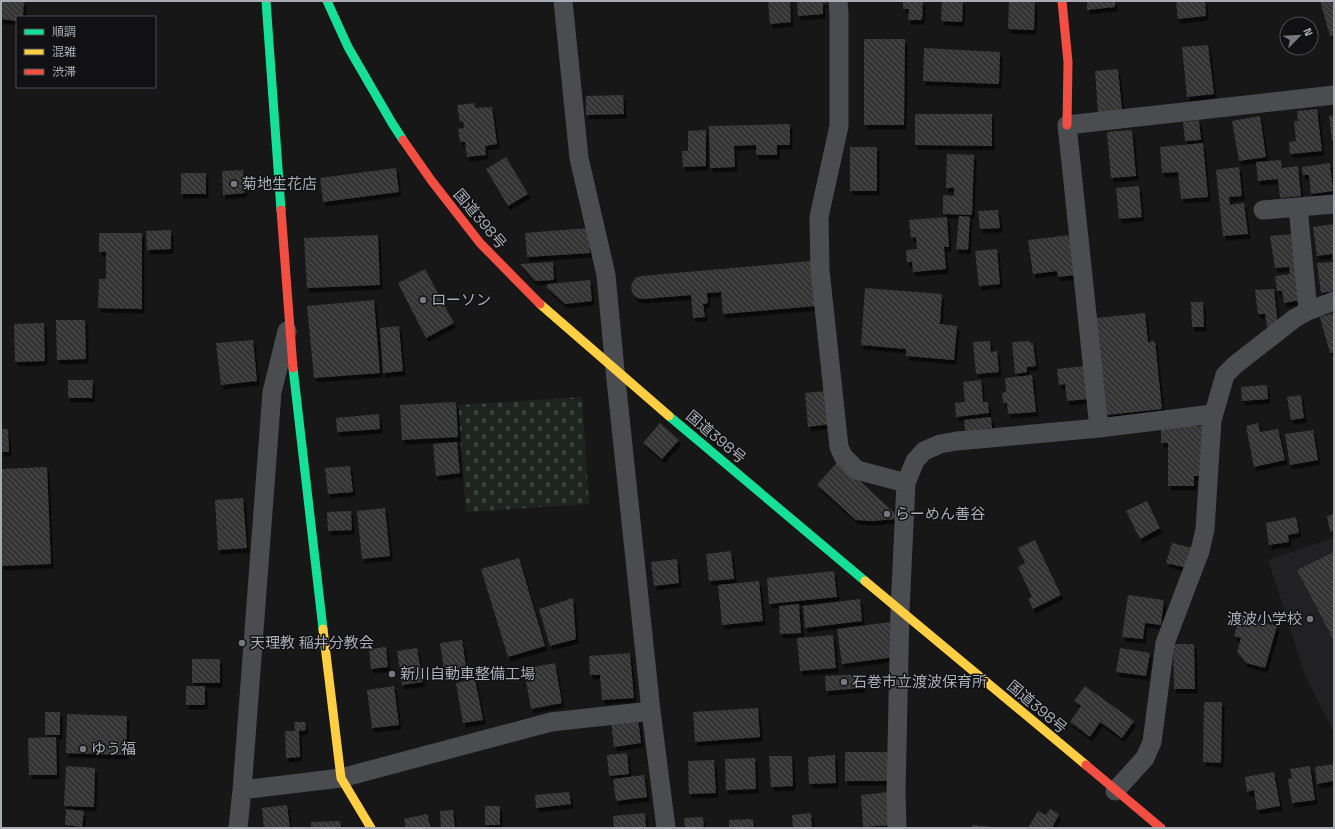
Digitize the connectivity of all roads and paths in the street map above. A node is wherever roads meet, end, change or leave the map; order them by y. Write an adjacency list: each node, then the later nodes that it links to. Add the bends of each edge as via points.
1 (266, 1): 13 (main road)
2 (327, 1): 14 (main road, 国道398号, via 348,46 392,123 431,180 480,243 541,305)
3 (563, 1): 14 (street, via 579,158 606,275)
4 (838, 1): 17 (street, via 839,126 819,217 820,270 839,447 843,456 857,470)
5 (1062, 1): 7 (main road, via 1068,62)
6 (1334, 95): 7 (street)
7 (1067, 125): 16 (street)
8 (1334, 204): 9 (street)
9 (1298, 207): 10 (street); 12 (street)
10 (1263, 210)
11 (1334, 301): 12 (street)
12 (1308, 311): 15 (street, via 1295,318 1225,375)
13 (289, 326): 20 (main road); 21 (street, via 272,392)
14 (615, 370): 18 (main road, 国道398号); 19 (street)
15 (1213, 414): 16 (street); 22 (street, via 1205,529 1200,552 1165,643 1152,742 1145,758)
16 (1099, 428): 17 (street, via 940,444 924,451 915,461)
17 (906, 483): 18 (street)
18 (900, 610): 22 (main road, 国道398号); 26 (street, via 896,793)
19 (651, 711): 20 (street, via 551,722); 25 (street)
20 (341, 778): 21 (street); 24 (main road)
21 (242, 790): 23 (street)
22 (1115, 791): 27 (main road, 国道398号)
23 (238, 828)
24 (371, 828)
25 (666, 828)
26 (898, 828)
27 (1161, 828)

